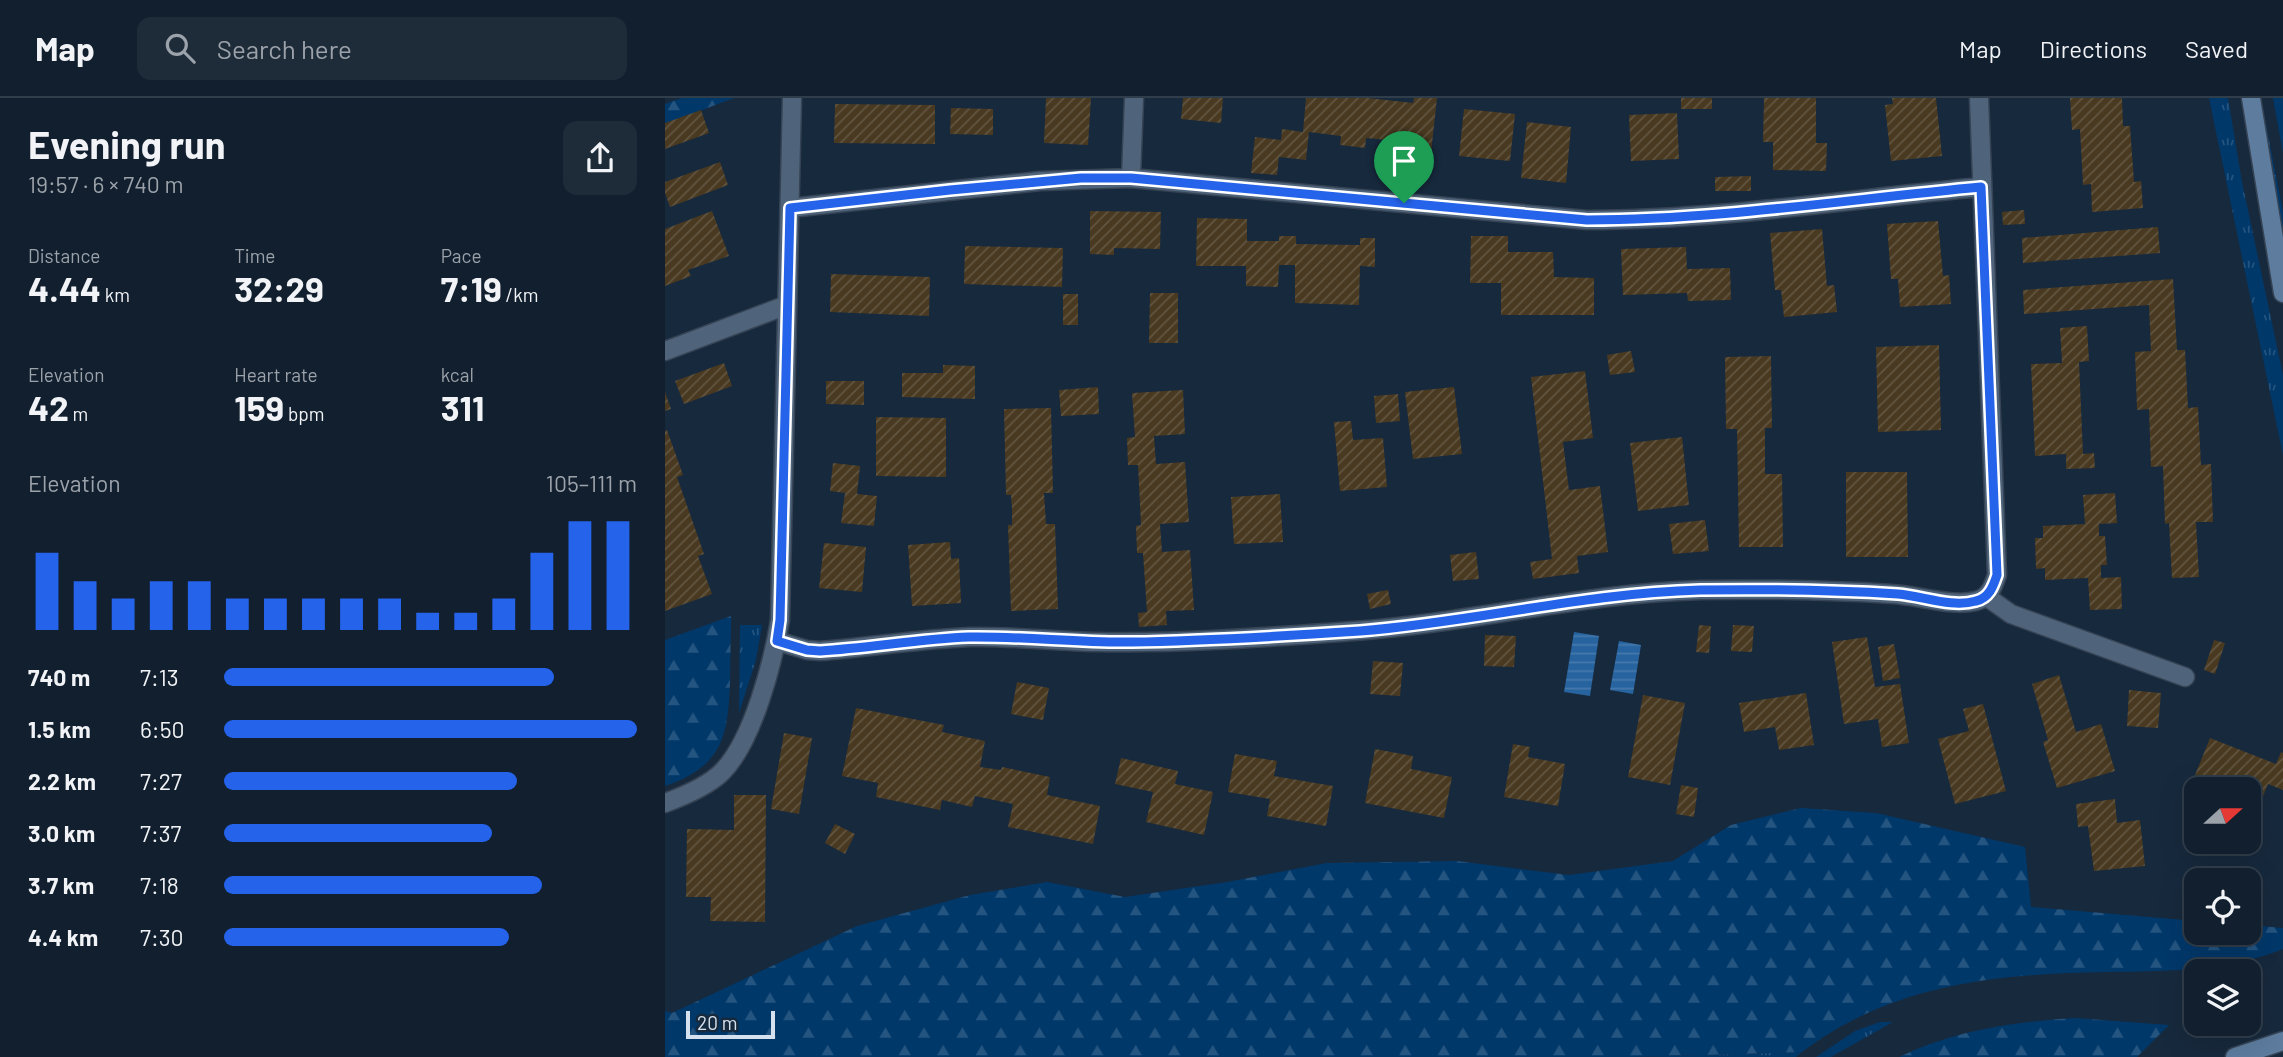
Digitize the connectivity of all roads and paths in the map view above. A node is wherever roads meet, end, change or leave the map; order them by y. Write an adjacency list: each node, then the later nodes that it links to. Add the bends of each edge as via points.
1 (792, 98): 7 (street)
2 (1134, 98): 5 (street)
3 (1979, 98): 6 (street)
4 (2251, 98): 8 (main road)
5 (1131, 178): 6 (street, via 1587,220 1714,214); 7 (street, via 1040,181)
6 (1981, 187): 11 (street, via 1997,575)
7 (790, 208): 9 (street)
8 (2283, 293)
9 (787, 305): 10 (street); 12 (street)
10 (665, 351)
11 (1987, 597): 12 (street, via 1967,603 1850,591 1681,591 1286,636 1133,642 971,637 820,651); 13 (street, via 2011,614)
12 (777, 641): 14 (street, via 749,730 733,759 704,785)
13 (2185, 677)
14 (665, 803)
15 (2283, 1041): 16 (main road)
16 (2235, 1057)

